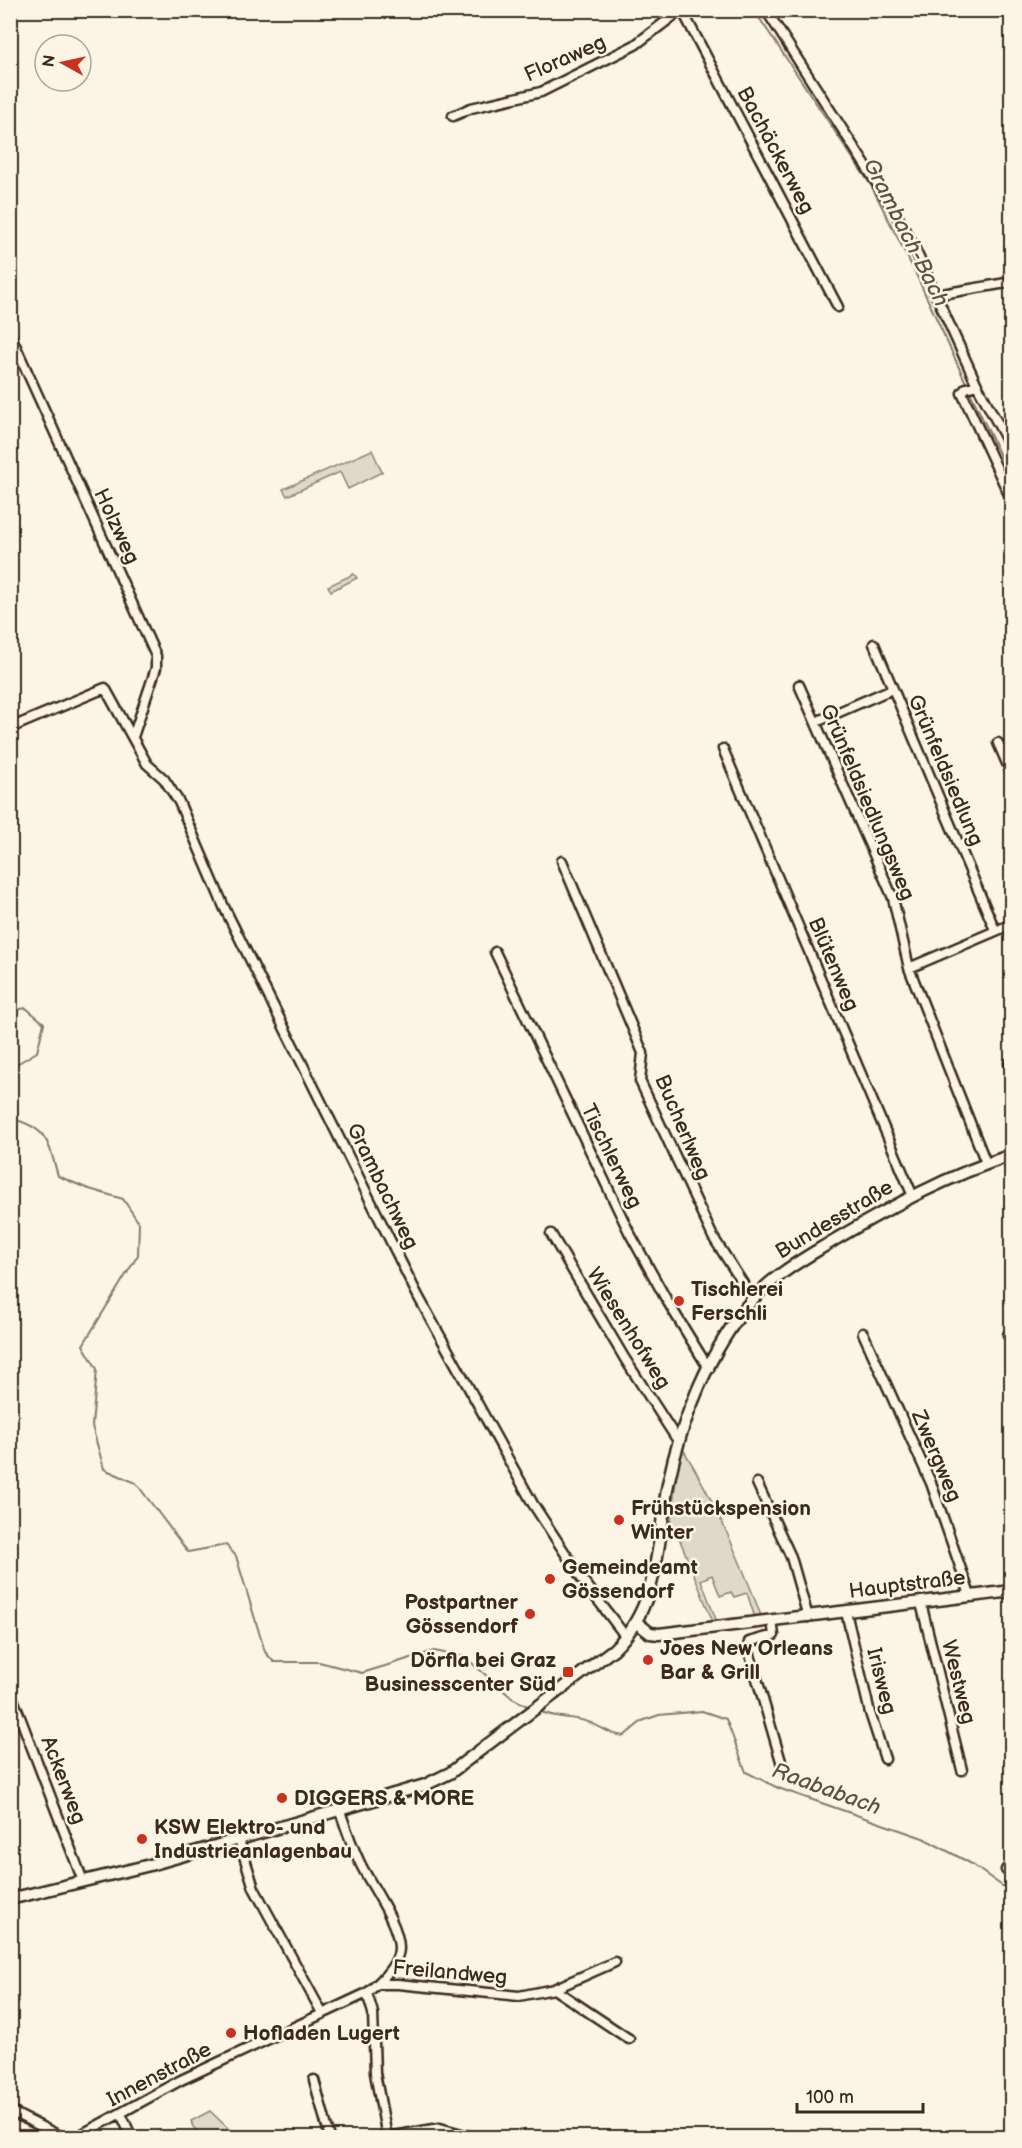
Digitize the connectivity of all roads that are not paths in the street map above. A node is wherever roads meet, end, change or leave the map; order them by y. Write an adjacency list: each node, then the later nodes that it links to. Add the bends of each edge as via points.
1 (681, 10): 3 (street, Floraweg, via 635,45 541,92); 6 (street, Bachäckerweg)
2 (766, 10): 5 (street, via 871,172)
3 (453, 116)
4 (1011, 282): 5 (street)
5 (936, 295): 8 (street)
6 (838, 307)
7 (10, 334): 16 (street, Holzweg, via 156,656 156,668)
8 (971, 386): 9 (street); 10 (street, via 962,393)
9 (1011, 450)
10 (1011, 501)
11 (874, 644): 13 (street, Grünfeldsiedlung)
12 (799, 685): 14 (street, Grünfeldsiedlungsweg)
13 (892, 689): 14 (street, Grünfeldsiedlung); 22 (street, Grünfeldsiedlung)
14 (816, 722): 24 (street, Grünfeldsiedlungsweg, via 893,898)
15 (10, 728): 16 (street, Grambachweg, via 105,688)
16 (133, 737): 41 (street, Grambachweg, via 147,764 164,779 179,802 224,907 413,1287 533,1504)
17 (998, 743): 19 (street)
18 (723, 749): 27 (street, Blütenweg)
19 (1011, 775)
20 (562, 861): 29 (street, Bucherlweg, via 643,1053 640,1081 713,1237)
21 (1011, 924): 22 (street)
22 (995, 930): 24 (street)
23 (495, 952): 31 (street, Tischlerweg, via 629,1232)
24 (909, 968): 26 (street, Grünfeldsiedlungsweg)
25 (1011, 1155): 26 (main road, Bundesstraße)
26 (986, 1163): 27 (main road, Bundesstraße)
27 (912, 1194): 29 (main road, Bundesstraße, via 784,1271)
28 (551, 1234): 32 (street, Wiesenhofweg)
29 (753, 1299): 31 (main road, Bundesstraße, via 729,1331)
30 (863, 1333): 35 (street, Zwergweg, via 931,1483)
31 (709, 1369): 32 (main road, Bundesstraße)
32 (678, 1441): 40 (main road, Bundesstraße, via 658,1556)
33 (756, 1483): 38 (street, via 791,1557)
34 (1011, 1590): 35 (main road, Hauptstraße)
35 (970, 1596): 36 (main road, Hauptstraße)
36 (921, 1603): 37 (main road, Hauptstraße); 45 (street, Westweg)
37 (846, 1612): 38 (main road, Hauptstraße); 43 (street, Irisweg)
38 (808, 1617): 39 (main road, Hauptstraße)
39 (772, 1621): 40 (main road, Hauptstraße, via 659,1634 650,1633); 44 (street, via 774,1635 749,1642 748,1647)
40 (636, 1622): 41 (main road, Bundesstraße)
41 (626, 1637): 46 (main road, Bundesstraße, via 450,1773 425,1785)
42 (10, 1691): 48 (street, Ackerweg)
43 (885, 1759)
44 (783, 1768)
45 (962, 1770)
46 (340, 1811): 47 (main road, Bundesstraße); 51 (street, Innenstraße, via 360,1864 396,1933 399,1947)
47 (240, 1840): 48 (main road, Bundesstraße); 56 (street, via 254,1888)
48 (82, 1881): 49 (main road, Bundesstraße)
49 (10, 1899)
50 (615, 1962): 54 (street, Freilandweg)
51 (392, 1964): 52 (street, Innenstraße); 53 (street)
52 (378, 1984): 53 (street, Freilandweg); 55 (street, Innenstraße)
53 (398, 1984): 54 (street, Freilandweg, via 510,1996)
54 (554, 1989): 57 (street)
55 (367, 1993): 56 (street, Innenstraße); 61 (street, via 373,2013 375,2073)
56 (322, 2013): 60 (street, Innenstraße, via 181,2080)
57 (629, 2039)
58 (314, 2080): 65 (street)
59 (10, 2111): 62 (street)
60 (121, 2114): 63 (street, Innenstraße); 64 (street)
61 (385, 2137): 66 (street, via 441,2128)
62 (64, 2138)
63 (75, 2138)
64 (132, 2138)
65 (330, 2138)
66 (476, 2138)
67 (482, 2138): 68 (street)
68 (508, 2138)

